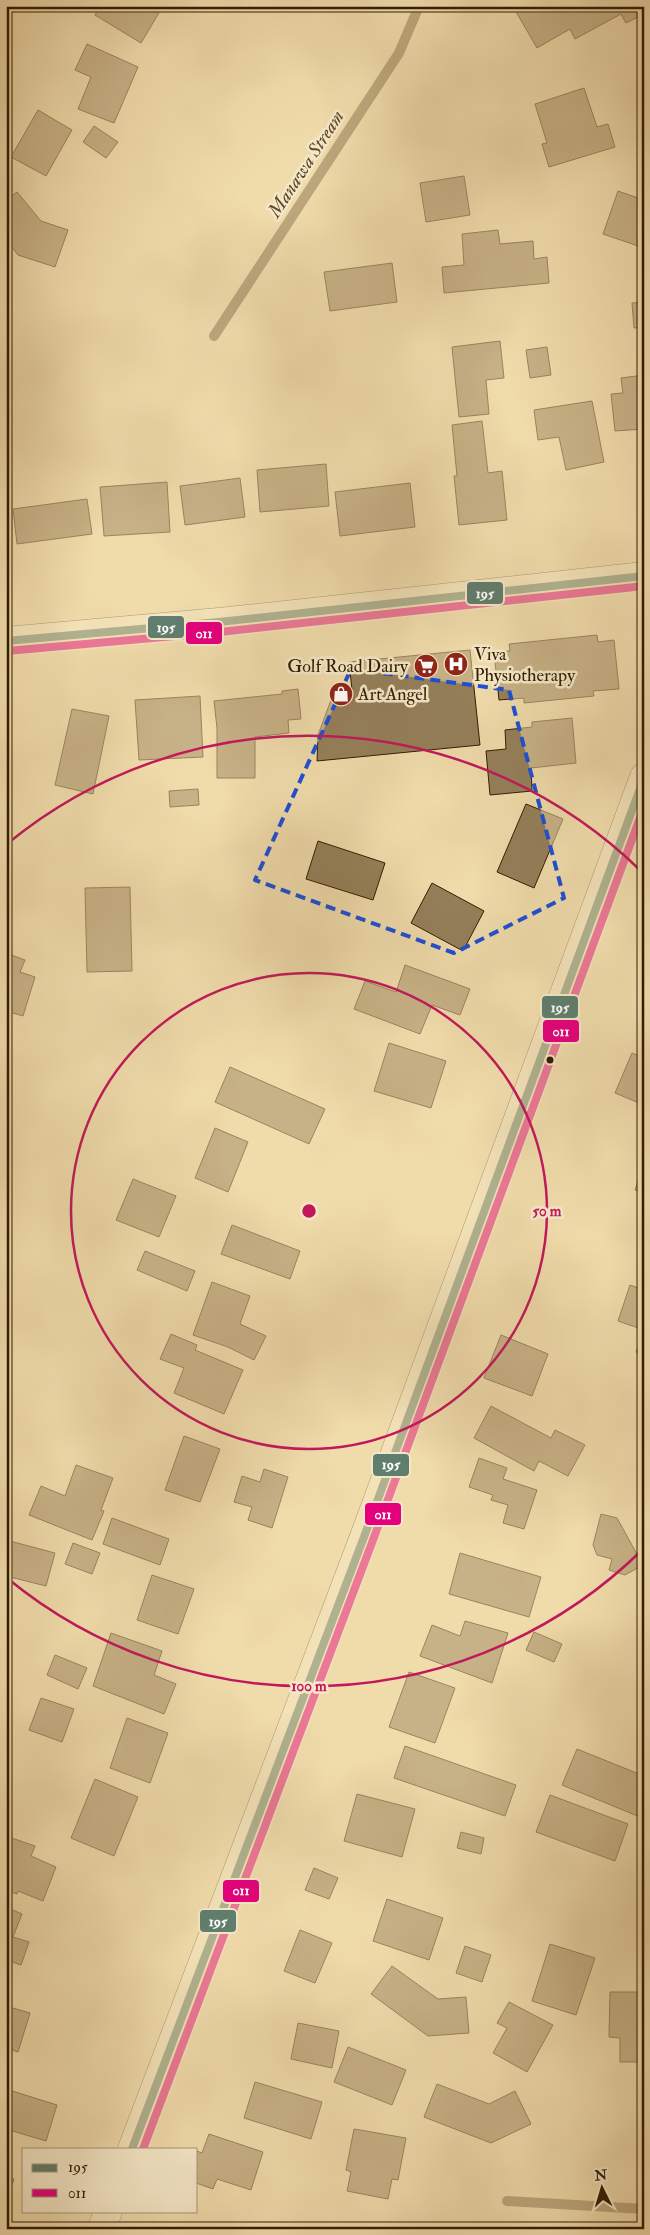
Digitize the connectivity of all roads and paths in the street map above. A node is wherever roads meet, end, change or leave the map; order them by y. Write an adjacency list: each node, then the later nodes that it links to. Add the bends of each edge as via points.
1 (644, 576): 2 (street, via 219,622)
2 (6, 641)
3 (644, 777): 4 (street, via 364,1537)
4 (132, 2148)
5 (108, 2212): 6 (street)
6 (102, 2229)

